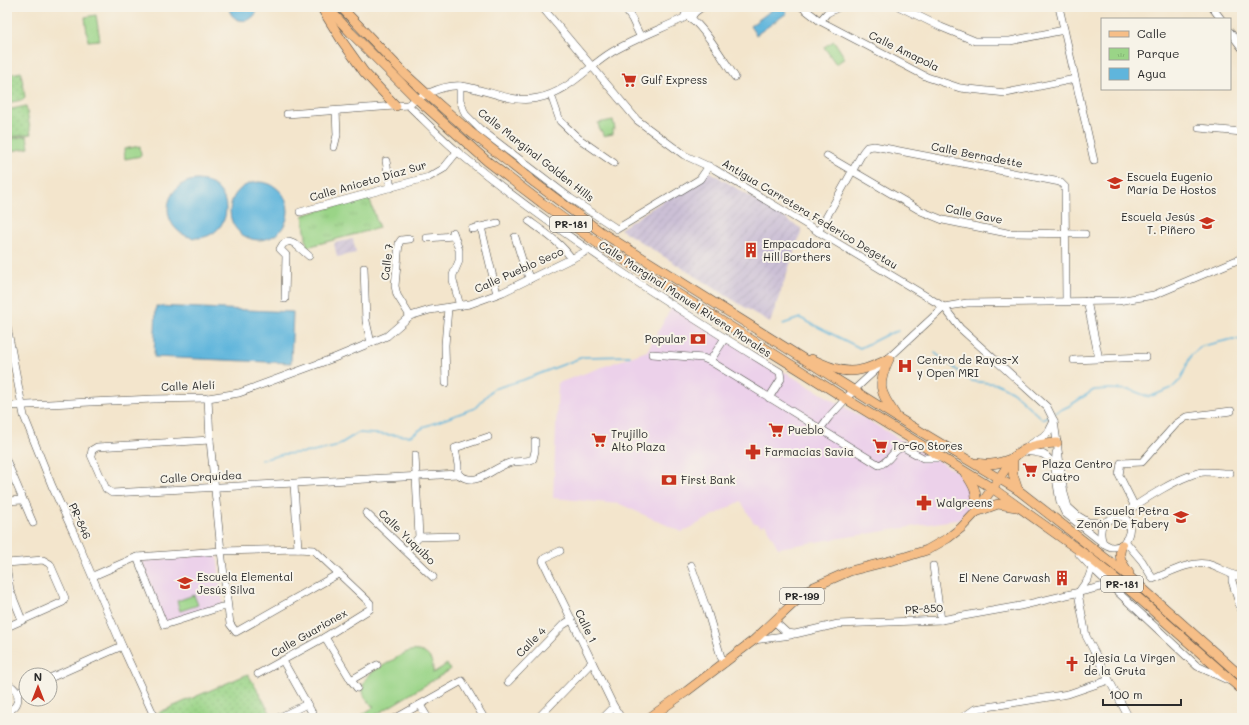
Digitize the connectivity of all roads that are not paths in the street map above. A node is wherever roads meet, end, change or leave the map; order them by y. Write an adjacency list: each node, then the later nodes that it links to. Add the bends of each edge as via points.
1 (322, 7): 28 (main road, via 364,72)
2 (328, 7): 26 (main road, PR-181)
3 (341, 7): 24 (main road, PR-181)
4 (542, 7): 20 (street, Antigua Carretera Federico Degetau)
5 (624, 7): 18 (street)
6 (685, 7): 13 (street)
7 (702, 7): 13 (street, via 700,15)
8 (802, 7): 15 (street, Calle Amapola)
9 (839, 7): 15 (street, via 827,13)
10 (900, 7): 16 (street, via 941,28 975,41 1010,41)
11 (1059, 7): 16 (street)
12 (1212, 7): 14 (street)
13 (689, 16): 18 (street); 21 (street)
14 (1220, 18)
15 (820, 21): 22 (street, Calle Amapola, via 927,77 960,88 1006,93)
16 (1064, 30): 22 (street)
17 (1231, 33): 19 (street)
18 (641, 38): 20 (street, via 612,52)
19 (1242, 48)
20 (592, 66): 25 (street, via 570,85); 39 (street, Antigua Carretera Federico Degetau, via 637,120 684,154)
21 (735, 77)
22 (1075, 79): 37 (street)
23 (460, 86): 24 (street, via 446,87); 25 (street, via 516,100); 39 (street, Calle Marginal Golden Hills, via 460,100 465,114 480,129 570,198 617,229 700,179)
24 (427, 94): 26 (street); 70 (main road, PR-181, via 468,131 601,232)
25 (551, 95): 38 (street, via 560,121 578,138)
26 (416, 98): 27 (street); 81 (main road, PR-181, via 487,161 600,245)
27 (408, 105): 28 (street); 34 (street, Calle Marginal Manuel Rivera Morales)
28 (396, 106): 29 (street)
29 (336, 111): 30 (street); 33 (street, via 337,135)
30 (287, 114)
31 (1199, 128): 32 (street)
32 (1242, 132)
33 (334, 147)
34 (457, 152): 41 (street, Calle Aniceto Díaz Sur, via 443,169 429,177); 53 (street, Calle Marginal Manuel Rivera Morales)
35 (827, 156): 40 (street, Calle Gave)
36 (386, 161): 41 (street)
37 (1094, 162)
38 (614, 163)
39 (709, 166): 47 (street, Antigua Carretera Federico Degetau)
40 (853, 170): 47 (street, Calle Bernadette); 48 (street, Calle Gave, via 921,211 943,220 1007,233); 48 (street, Calle Bernadette, via 867,147 874,146 1060,182 1064,187)
41 (391, 188): 42 (street, Calle Aniceto Díaz Sur)
42 (300, 212)
43 (529, 221): 56 (street)
44 (498, 223): 45 (street)
45 (481, 228): 46 (street); 59 (street)
46 (472, 229)
47 (818, 232): 64 (street, Antigua Carretera Federico Degetau)
48 (1065, 234): 49 (street, Calle Gave); 61 (street, Calle Bernadette)
49 (1085, 234)
50 (515, 237): 58 (street)
51 (427, 238): 63 (street, via 454,234 459,250 459,261 453,280)
52 (410, 240): 66 (street, Calle 7, via 399,242 395,286 397,295)
53 (587, 250): 56 (street, Calle Pueblo Seco); 68 (street, Calle Marginal Manuel Rivera Morales)
54 (309, 256): 60 (street, via 289,241 280,249 286,255)
55 (1242, 258): 62 (street, via 1154,295 1118,301)
56 (572, 259): 58 (street, Calle Pueblo Seco)
57 (364, 268): 69 (street, via 366,321)
58 (530, 279): 59 (street, Calle Pueblo Seco)
59 (497, 294): 63 (street, Calle Pueblo Seco)
60 (285, 299)
61 (1066, 301): 62 (street); 64 (street, via 967,303)
62 (1087, 301): 74 (street)
63 (460, 306): 65 (street, Calle Pueblo Seco)
64 (944, 307): 73 (street); 86 (street, Antigua Carretera Federico Degetau, via 960,328 1038,398)
65 (448, 308): 66 (street, Calle Pueblo Seco); 77 (street, via 445,345)
66 (410, 316): 69 (street, Calle Pueblo Seco, via 387,336)
67 (7, 326): 82 (street, PR-846 / PR-846)
68 (725, 338): 76 (street); 80 (street, Calle Marginal Manuel Rivera Morales, via 780,372 781,379)
69 (371, 343): 79 (street, Calle Alelí, via 239,393)
70 (792, 352): 73 (main road, via 835,369 847,371 867,369); 78 (main road, PR-181)
71 (652, 354): 76 (street, via 703,358)
72 (1146, 357): 74 (street)
73 (889, 359): 78 (street); 85 (main road, via 882,374 881,388 884,398)
74 (1099, 359): 75 (street)
75 (1074, 360)
76 (710, 361): 80 (street)
77 (446, 383)
78 (854, 390): 81 (street); 85 (main road, PR-181)
79 (208, 398): 82 (street, Calle Alelí); 89 (street)
80 (769, 398): 87 (street)
81 (846, 399): 87 (street); 94 (main road, PR-181)
82 (21, 405): 83 (street, Calle Alelí); 134 (street, PR-846 / PR-846, via 52,486)
83 (7, 406)
84 (1231, 412): 110 (street, via 1186,417 1176,424 1142,462 1121,463 1119,476)
85 (898, 418): 97 (main road, PR-181)
86 (1054, 419): 91 (street, Antigua Carretera Federico Degetau); 92 (street, via 1048,433)
87 (820, 429): 94 (street, via 879,464 886,462 896,449 903,447 923,458)
88 (488, 437): 101 (street, via 454,448)
89 (210, 440): 105 (street); 105 (street, Calle Orquídea, via 97,447 92,450 91,455 106,489 112,493)
90 (535, 441): 101 (street, Calle Orquídea, via 533,459 528,462 508,463 478,479 464,479)
91 (1057, 443): 92 (main road, PR-199, via 1034,445); 98 (street, Antigua Carretera Federico Degetau); 116 (street, Antigua Carretera Federico Degetau, via 1068,507 1088,522)
92 (1021, 450): 95 (main road, PR-199); 98 (street, via 1043,453)
93 (415, 455): 102 (street)
94 (945, 458): 99 (main road, PR-181)
95 (1013, 458): 97 (main road, via 991,465); 103 (main road, PR-199); 107 (main road, via 1012,475)
96 (7, 462): 109 (street)
97 (970, 462): 103 (main road, PR-181)
98 (1055, 468): 119 (street, Antigua Carretera Federico Degetau, via 1060,502 1065,513)
99 (962, 469): 106 (main road, PR-181); 112 (main road, via 976,492)
100 (1230, 473): 110 (street, via 1205,472 1190,476)
101 (458, 474): 102 (street, Calle Orquídea)
102 (417, 476): 104 (street, Calle Orquídea); 118 (street)
103 (998, 478): 106 (main road, PR-199); 107 (main road, PR-181)
104 (294, 484): 105 (street, Calle Orquídea); 122 (street)
105 (215, 487): 123 (street)
106 (992, 488): 111 (main road, PR-181); 112 (main road, PR-199)
107 (1018, 490): 137 (main road, PR-181)
108 (7, 500): 109 (street)
109 (22, 500): 115 (street)
110 (1134, 505): 114 (street)
111 (1021, 509): 112 (main road, via 998,504); 121 (main road, PR-181)
112 (976, 512): 145 (main road, PR-199, via 961,528 927,550 850,571 809,589)
113 (366, 513): 124 (street, Calle Yuquibo)
114 (1122, 516): 116 (street); 120 (street, via 1128,520 1130,527)
115 (33, 523)
116 (1103, 523): 119 (street)
117 (455, 536): 118 (street)
118 (419, 537): 124 (street)
119 (1103, 543): 120 (street, via 1111,547)
120 (1123, 543): 133 (street, via 1142,560 1153,579 1196,564 1209,565); 137 (main road, via 1119,558)
121 (1071, 545): 130 (street); 161 (main road, PR-181, via 1133,593)
122 (298, 549): 123 (street); 132 (street, via 314,550)
123 (221, 551): 126 (street); 140 (street)
124 (407, 551): 135 (street, Calle Yuquibo)
125 (560, 551): 143 (street, Calle 1, via 543,561)
126 (137, 556): 134 (street); 140 (street, via 164,625)
127 (7, 562): 142 (street, via 43,560 50,564 65,598 63,602)
128 (691, 565): 153 (street)
129 (934, 566): 144 (street)
130 (1092, 568): 138 (street); 139 (street)
131 (7, 571): 142 (street, via 10,590)
132 (338, 574): 140 (street, via 236,632 230,624); 148 (street, Calle Guarionex, via 370,603 370,609)
133 (1232, 575): 136 (street); 141 (street)
134 (93, 576): 150 (street, PR-846 / PR-846)
135 (433, 577)
136 (1242, 577)
137 (1132, 579): 157 (main road, PR-181)
138 (1112, 587): 139 (street, PR-850, via 1105,586); 161 (street, via 1197,666)
139 (1078, 593): 144 (street, PR-850 / PR-850); 159 (street, via 1086,636)
140 (227, 607)
141 (1242, 613)
142 (22, 620): 146 (street)
143 (571, 620): 152 (street, Calle 1); 160 (street, Calle 4, via 563,625)
144 (941, 620): 147 (street, PR-850 / PR-850, via 838,624)
145 (775, 622): 147 (street, via 787,633); 149 (main road, PR-199)
146 (7, 627)
147 (795, 634): 149 (street, PR-850)
148 (325, 637): 151 (street, Calle Guarionex); 158 (street)
149 (754, 640): 153 (main road, PR-199)
150 (122, 646): 155 (street); 171 (street, PR-846 / PR-846)
151 (283, 661): 156 (street, Calle Guarionex); 166 (street)
152 (592, 662): 168 (street, Calle 1); 177 (street, via 540,716)
153 (725, 663): 180 (main road, PR-199)
154 (377, 665): 158 (street)
155 (58, 674)
156 (258, 674)
157 (1242, 677)
158 (351, 680): 163 (street)
159 (1109, 680): 181 (street, via 1068,694 975,709); 182 (street)
160 (508, 682)
161 (1232, 682): 164 (main road, PR-181)
162 (7, 684): 165 (street, via 14,687)
163 (357, 688)
164 (1242, 690)
165 (17, 692): 169 (street, via 18,701)
166 (307, 704): 172 (street); 173 (street)
167 (420, 705): 174 (street); 175 (street); 176 (street, via 462,681)
168 (614, 707): 178 (street); 179 (street, Calle 1)
169 (8, 711): 170 (street)
170 (13, 718)
171 (155, 718)
172 (278, 718)
173 (315, 718)
174 (396, 718)
175 (428, 718)
176 (484, 718)
177 (541, 718)
178 (604, 718)
179 (621, 718)
180 (649, 718)
181 (962, 718)
182 (1128, 718)

